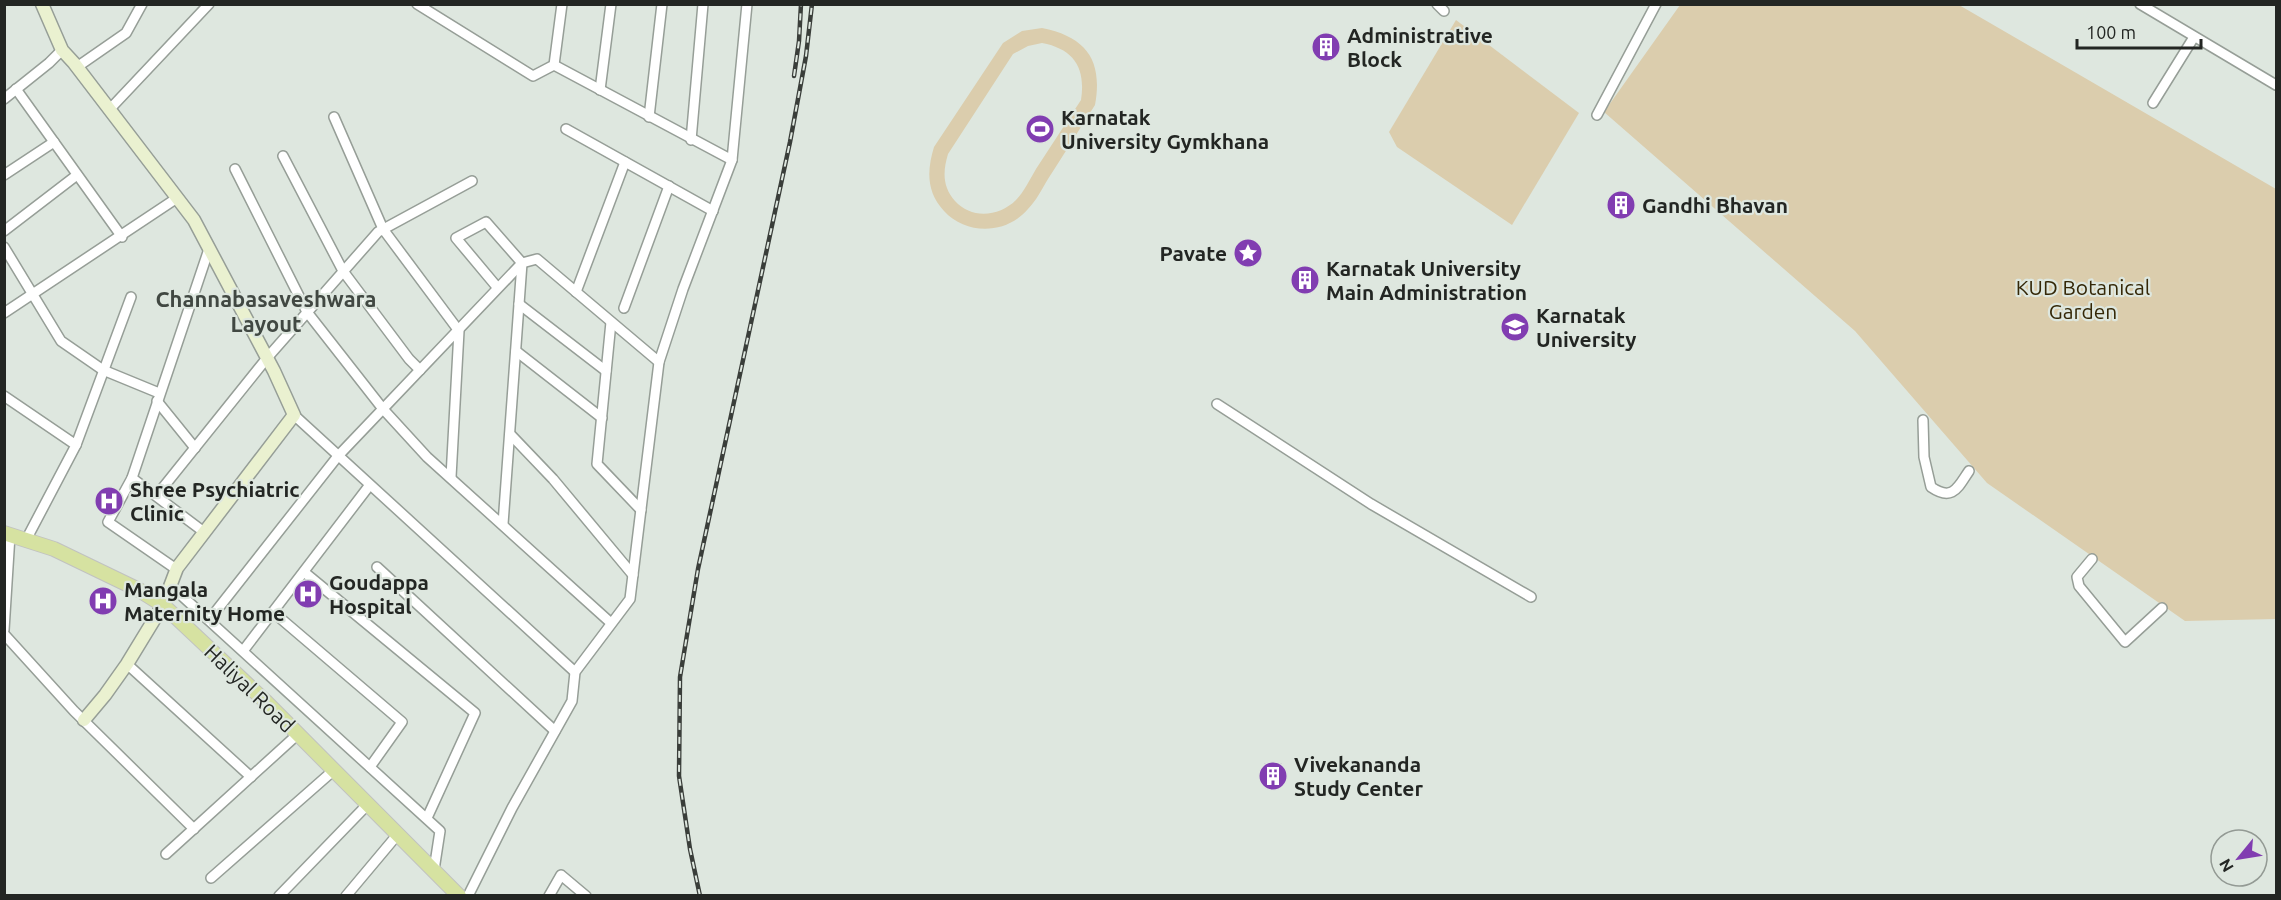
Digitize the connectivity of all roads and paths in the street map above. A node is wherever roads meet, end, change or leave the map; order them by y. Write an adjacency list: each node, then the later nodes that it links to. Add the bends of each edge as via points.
1 (42, 4): 13 (street)
2 (142, 4): 15 (street, via 126,33)
3 (417, 4): 14 (street, via 533,76)
4 (562, 4): 14 (street)
5 (611, 4): 18 (street)
6 (662, 4): 24 (street)
7 (703, 4): 26 (street)
8 (747, 4): 29 (street)
9 (1656, 4): 22 (street)
10 (2140, 4): 12 (street)
11 (205, 6): 21 (street)
12 (2194, 37): 16 (street); 20 (street)
13 (62, 50): 15 (street); 17 (street)
14 (555, 65): 18 (street)
15 (77, 67): 21 (street)
16 (2277, 85)
17 (16, 90): 19 (street); 27 (street)
18 (600, 90): 24 (street)
19 (4, 99)
20 (2153, 103)
21 (109, 110): 36 (street)
22 (1597, 115)
23 (334, 117): 38 (street)
24 (649, 117): 26 (street)
25 (566, 129): 30 (street)
26 (691, 140): 29 (street)
27 (54, 142): 32 (street); 33 (street)
28 (283, 156): 44 (street)
29 (732, 160): 37 (street)
30 (625, 162): 35 (street); 46 (street)
31 (235, 169): 51 (street)
32 (4, 175)
33 (77, 175): 39 (street); 40 (street)
34 (472, 181): 38 (street)
35 (669, 186): 37 (street); 50 (street)
36 (177, 198): 40 (street); 42 (street)
37 (713, 211): 57 (street)
38 (383, 229): 44 (street); 54 (street)
39 (4, 231)
40 (122, 237): 47 (street)
41 (4, 247): 47 (street)
42 (209, 249): 56 (street); 62 (street)
43 (522, 263): 45 (street); 45 (street, via 486,222 456,238); 46 (street, via 537,259); 49 (street)
44 (343, 271): 51 (street); 59 (street)
45 (497, 287): 54 (street)
46 (576, 292): 53 (street)
47 (34, 295): 52 (street); 58 (street, via 61,340)
48 (131, 297): 58 (street)
49 (519, 304): 55 (street); 60 (street)
50 (624, 308)
51 (307, 312): 56 (street); 64 (street)
52 (4, 313)
53 (611, 322): 57 (street); 60 (street)
54 (459, 331): 59 (street); 73 (street)
55 (516, 351): 66 (street); 68 (street)
56 (267, 358): 65 (street); 70 (street)
57 (659, 362): 77 (street)
58 (103, 370): 62 (street); 69 (street)
59 (420, 370): 64 (street)
60 (606, 371): 66 (street)
61 (4, 396): 69 (street)
62 (158, 397): 70 (street); 74 (street)
63 (1217, 405): 88 (street, via 1371,504)
64 (382, 409): 71 (street); 73 (street)
65 (294, 415): 71 (street); 79 (street)
66 (602, 418): 77 (street, via 597,464)
67 (1923, 420): 72 (street, via 1924,457 1932,487 1950,494)
68 (510, 434): 78 (street); 86 (street)
69 (76, 445): 81 (street)
70 (195, 448): 76 (street)
71 (338, 456): 75 (street); 92 (street)
72 (1969, 471)
73 (451, 477): 78 (street)
74 (132, 478): 76 (street); 84 (street, via 108,522)
75 (369, 486): 85 (street); 97 (street)
76 (157, 495): 79 (street)
77 (641, 510): 86 (street)
78 (503, 524): 93 (street)
79 (204, 532): 84 (street)
80 (7, 534): 81 (main road, Haliyal Road); 94 (street)
81 (27, 540): 89 (main road, Haliyal Road, via 54,549)
82 (2092, 560): 90 (street, via 2077,578 2079,586 2125,642)
83 (377, 567): 99 (street)
84 (176, 569): 87 (street)
85 (304, 572): 91 (street); 105 (street, via 475,713)
86 (633, 575): 93 (street, via 630,599)
87 (170, 585): 89 (street); 92 (street)
88 (1531, 597)
89 (163, 605): 96 (street); 100 (main road, Haliyal Road)
90 (2162, 608)
91 (273, 612): 95 (street); 101 (street, via 402,722)
92 (209, 620): 95 (street)
93 (612, 624): 97 (street)
94 (4, 632): 98 (street)
95 (243, 651): 101 (street)
96 (127, 664): 98 (street); 103 (street)
97 (575, 672): 99 (street, via 572,701)
98 (84, 720): 106 (street)
99 (555, 731): 114 (street)
100 (298, 734): 102 (main road, Haliyal Road); 103 (street)
101 (370, 767): 105 (street)
102 (334, 770): 104 (main road, Haliyal Road); 110 (street)
103 (251, 777): 106 (street)
104 (368, 804): 107 (main road, Haliyal Road); 111 (street)
105 (427, 818): 109 (street, via 440,831)
106 (194, 829): 108 (street)
107 (398, 834): 109 (main road, Haliyal Road); 112 (street)
108 (166, 854)
109 (434, 870): 113 (main road, Haliyal Road)
110 (211, 878)
111 (279, 896)
112 (346, 896)
113 (459, 896)
114 (468, 896)
115 (549, 896): 116 (street, via 561,875)
116 (586, 896)

